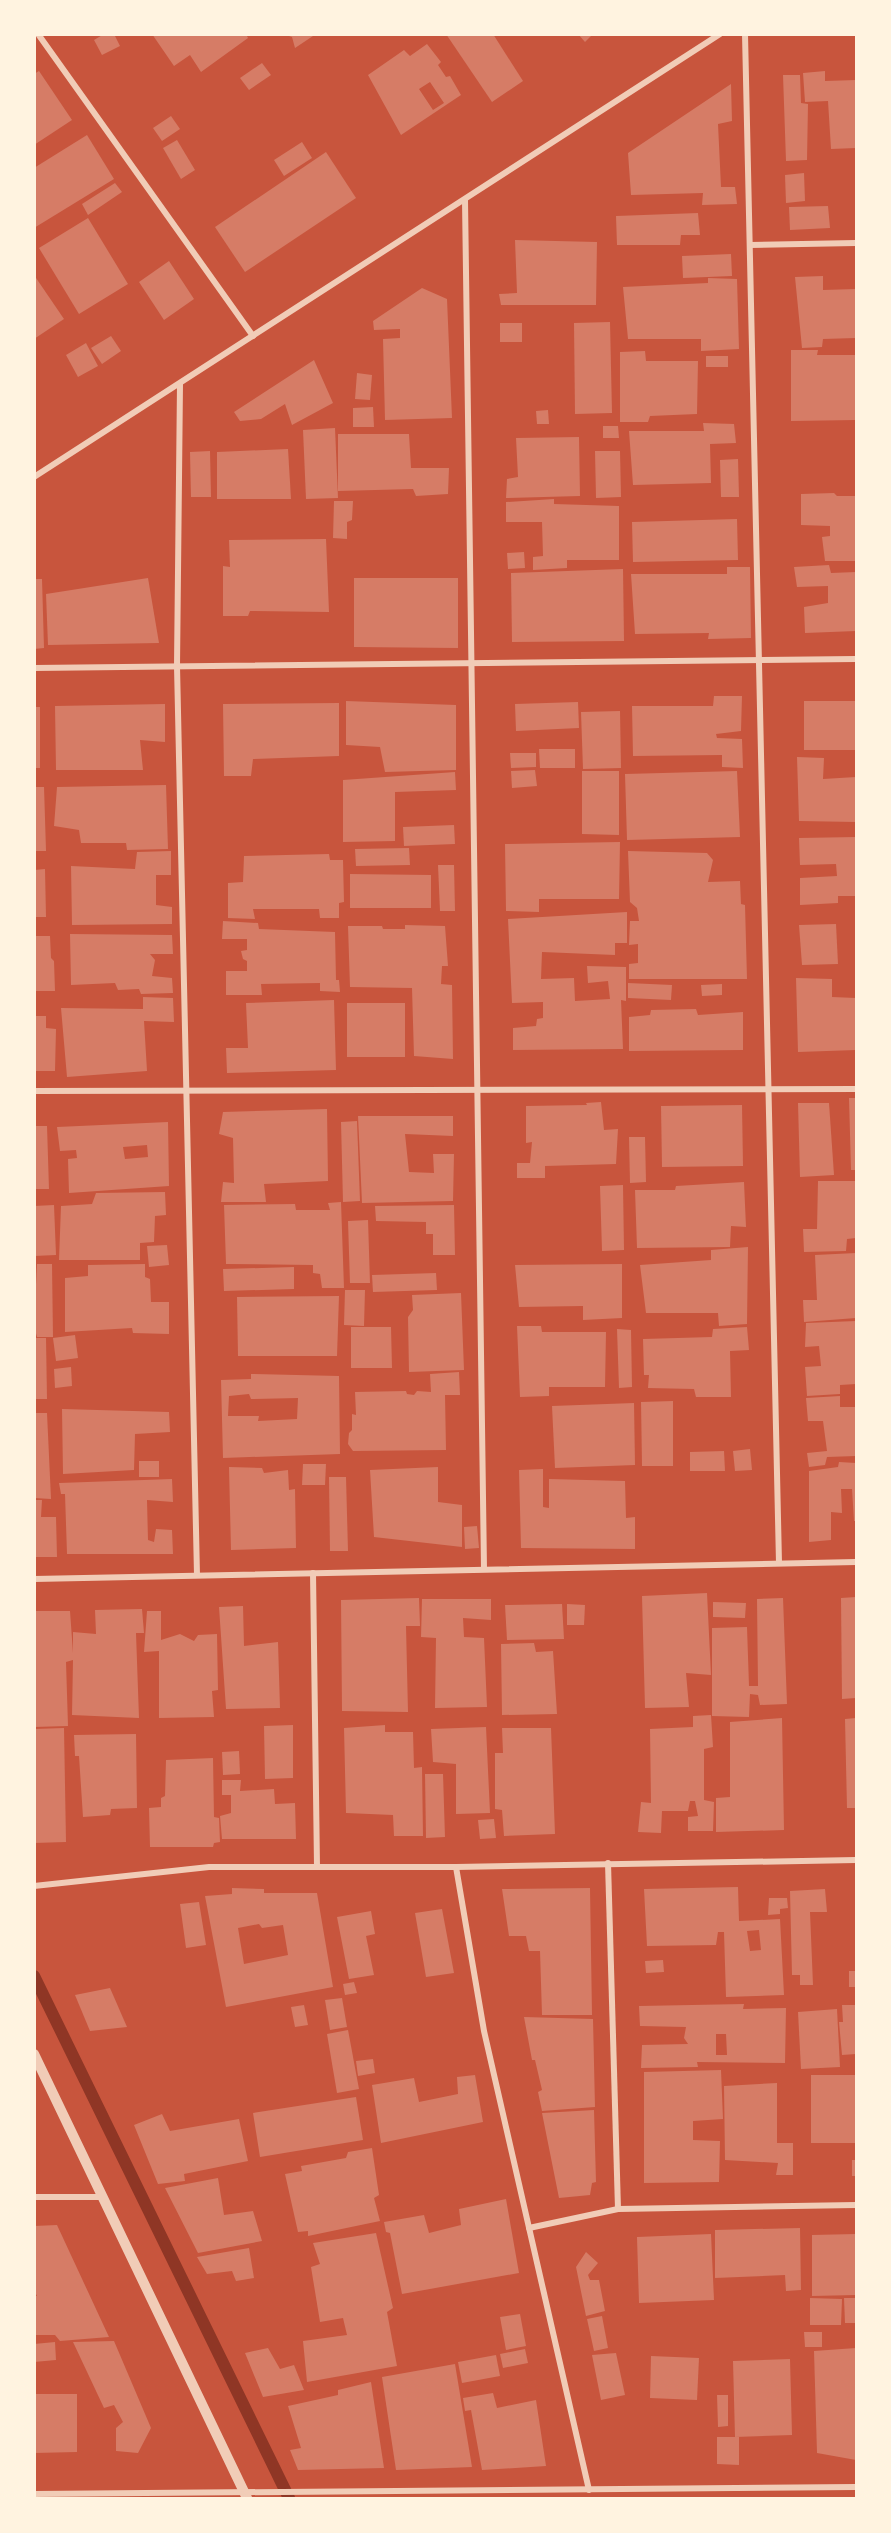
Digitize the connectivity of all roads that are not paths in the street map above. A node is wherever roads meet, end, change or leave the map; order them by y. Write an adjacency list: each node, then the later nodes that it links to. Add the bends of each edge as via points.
1 (720, 34): 4 (street)
2 (745, 34): 6 (street)
3 (41, 36): 7 (street)
4 (465, 200): 7 (street); 12 (street)
5 (856, 243): 6 (street)
6 (750, 245): 11 (street)
7 (253, 336): 8 (street)
8 (180, 384): 9 (street); 13 (street)
9 (34, 477)
10 (856, 659): 11 (street)
11 (761, 660): 12 (street); 15 (street)
12 (471, 663): 13 (street); 18 (street)
13 (177, 666): 14 (street); 17 (street)
14 (34, 668)
15 (767, 1089): 16 (street); 18 (street); 21 (street)
16 (856, 1089)
17 (186, 1090): 18 (street); 19 (street); 24 (street)
18 (477, 1090): 22 (street)
19 (34, 1091)
20 (856, 1562): 21 (street)
21 (779, 1563): 22 (street)
22 (484, 1569): 23 (street)
23 (313, 1573): 24 (street); 28 (street)
24 (197, 1575): 25 (street)
25 (34, 1579)
26 (856, 1860): 27 (street)
27 (608, 1863): 29 (street); 35 (street)
28 (317, 1866): 29 (street); 30 (street, via 209,1867)
29 (456, 1868): 36 (street, via 484,2031)
30 (34, 1886)
31 (34, 2054): 32 (street)
32 (103, 2197): 33 (street); 40 (street)
33 (34, 2198)
34 (856, 2205): 35 (street)
35 (618, 2209): 36 (street)
36 (529, 2228): 38 (street)
37 (856, 2487): 38 (street)
38 (589, 2490): 40 (street)
39 (34, 2494): 40 (street)
40 (246, 2496)

